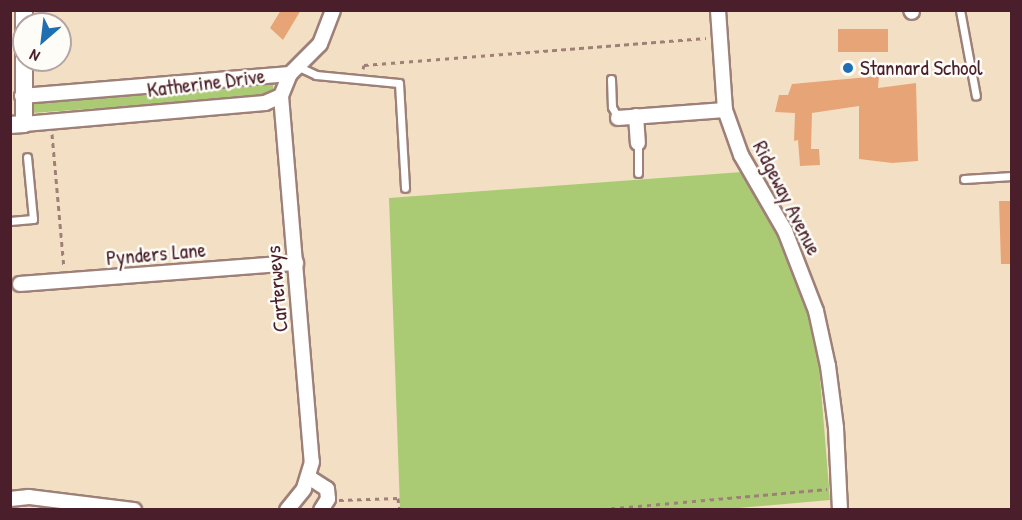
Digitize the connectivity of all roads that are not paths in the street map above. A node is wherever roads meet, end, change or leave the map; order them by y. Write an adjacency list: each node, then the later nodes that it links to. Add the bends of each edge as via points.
1 (24, 10): 7 (street)
2 (333, 10): 5 (street, via 320,45)
3 (718, 10): 10 (street, Ridgeway Avenue)
4 (960, 10): 9 (lane)
5 (295, 71): 7 (street, Katherine Drive); 8 (street, Katherine Drive); 19 (lane, via 399,83)
6 (611, 79): 12 (lane, via 612,107)
7 (16, 96): 13 (street, Katherine Drive)
8 (281, 96): 13 (street, Katherine Drive, via 265,103); 21 (street, Carterweys)
9 (976, 96)
10 (725, 110): 11 (street); 28 (street, Ridgeway Avenue, via 741,155 785,231 816,311 829,376)
11 (636, 116): 12 (street); 14 (street)
12 (618, 118)
13 (17, 124)
14 (638, 142): 16 (lane)
15 (27, 157): 20 (lane, via 33,219)
16 (639, 173)
17 (1011, 176): 18 (lane)
18 (964, 179)
19 (405, 188)
20 (10, 221)
21 (296, 263): 22 (street, Pynders Lane); 23 (street, Carterweys, via 312,462)
22 (20, 284)
23 (310, 478): 25 (street, via 327,489); 27 (street)
24 (10, 500): 26 (street, via 29,497)
25 (325, 504)
26 (134, 510)
27 (287, 510)
28 (840, 510)

